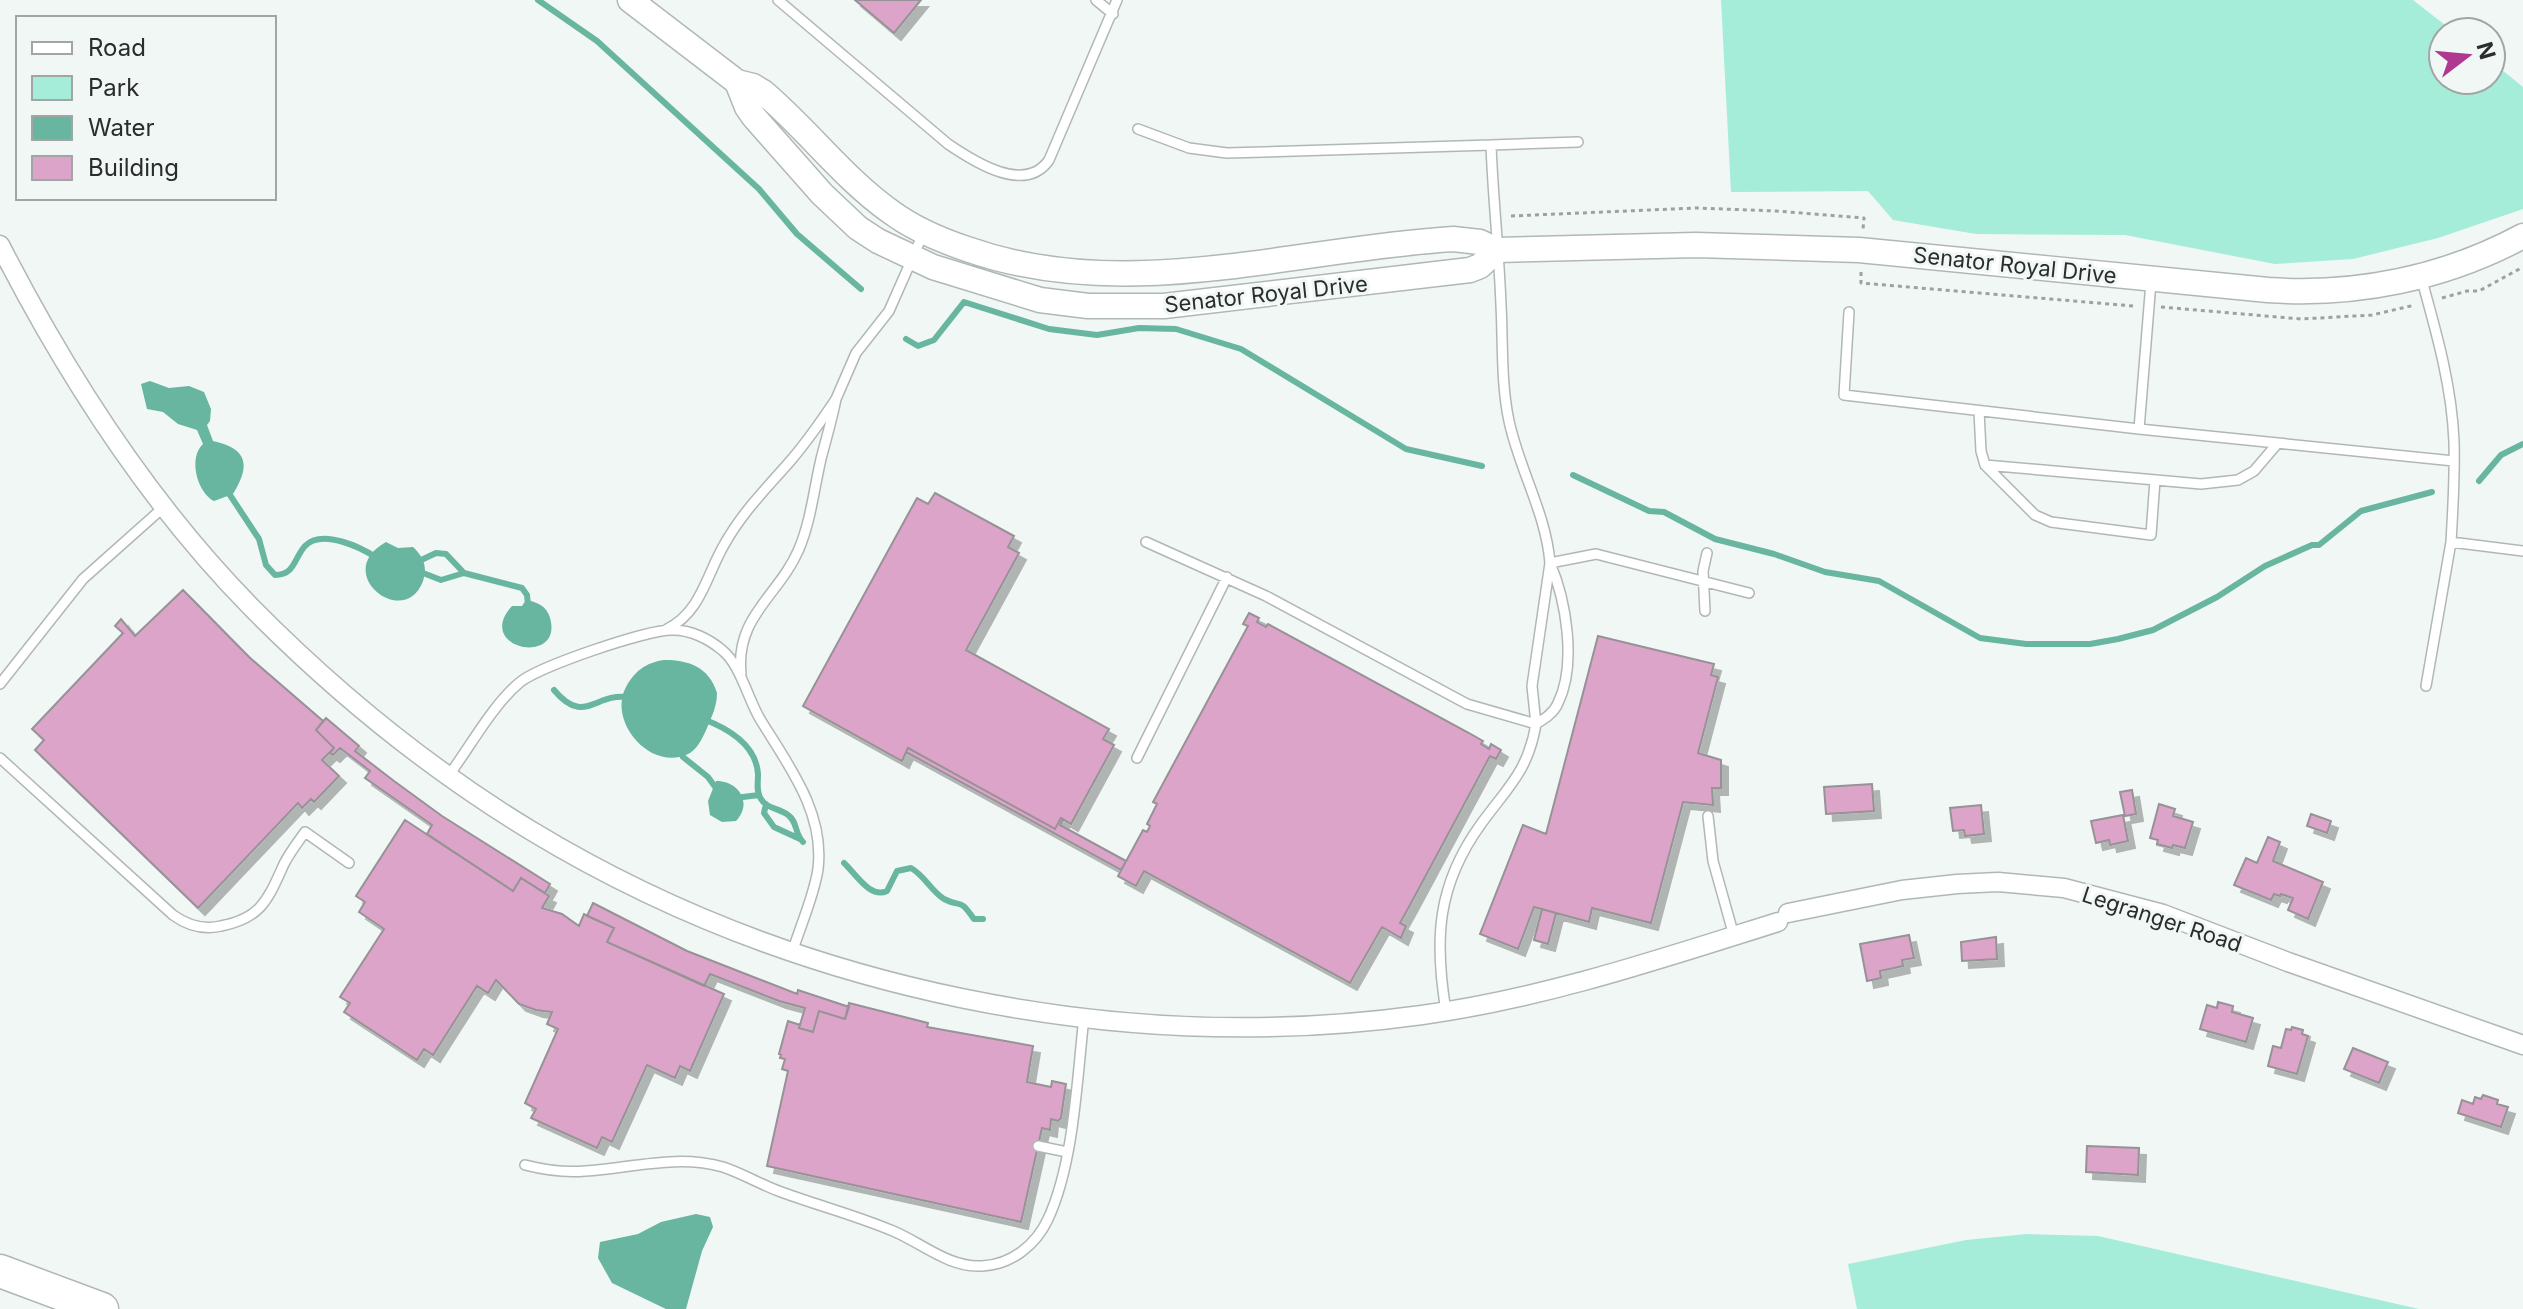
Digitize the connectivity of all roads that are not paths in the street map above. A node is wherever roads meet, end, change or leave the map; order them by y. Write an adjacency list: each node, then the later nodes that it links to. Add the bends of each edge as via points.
1 (630, 0): 6 (street)
2 (778, 0): 5 (lane, via 948,144 1013,175 1039,170 1049,160)
3 (1096, 0): 5 (lane)
4 (1117, 0): 5 (lane)
5 (1113, 14)
6 (737, 82): 10 (street, Senator Royal Drive, via 763,92 866,192); 14 (street, Senator Royal Drive, via 754,117 822,194 858,228)
7 (1138, 129): 9 (lane, via 1189,148 1227,153)
8 (1578, 142): 9 (lane)
9 (1491, 145): 13 (lane)
10 (924, 232): 13 (street, Senator Royal Drive, via 984,256 1058,272 1118,275 1453,239); 14 (lane)
11 (2523, 236): 15 (street, Senator Royal Drive)
12 (0, 245): 25 (street, Legranger Road, via 76,383)
13 (1497, 250): 14 (street, Senator Royal Drive, via 1470,270 1164,306 1088,306 1027,297); 16 (street, Senator Royal Drive, via 1785,246); 30 (lane, via 1509,421)
14 (912, 259): 18 (lane, via 889,311 856,353)
15 (2421, 276): 16 (street, Senator Royal Drive, via 2314,292); 22 (lane, via 2449,391)
16 (2152, 278): 20 (lane)
17 (1849, 312): 19 (lane, via 1844,395)
18 (836, 399): 35 (lane, via 743,513 691,610); 37 (lane, via 798,551 752,617 742,641)
19 (1979, 411): 20 (lane); 23 (lane)
20 (2139, 429): 21 (lane)
21 (2277, 444): 22 (lane); 24 (lane, via 2254,471 2238,480)
22 (2454, 461): 27 (lane)
23 (1985, 465): 24 (lane); 24 (lane, via 2035,515 2051,522 2151,535)
24 (2155, 480)
25 (165, 506): 36 (lane, via 83,579); 42 (street, Legranger Road, via 248,604 306,661)
26 (1146, 542): 31 (lane)
27 (2451, 542): 28 (lane); 38 (lane)
28 (2523, 551)
29 (1707, 553): 32 (lane)
30 (1550, 563): 32 (lane, via 1596,554); 39 (lane, via 1532,686); 39 (lane, via 1567,616 1565,675 1559,703)
31 (1227, 577): 39 (lane, via 1467,704); 41 (lane)
32 (1704, 582): 33 (lane); 34 (lane)
33 (1749, 593)
34 (1705, 611)
35 (665, 630): 37 (lane, via 694,634 720,648); 42 (lane, via 526,677)
36 (0, 684)
37 (742, 685): 46 (lane, via 815,822 818,869)
38 (2426, 686)
39 (1536, 724): 47 (lane, via 1525,764 1470,840 1452,876 1438,941)
40 (0, 758): 44 (lane, via 173,915 191,925 215,928 254,914 271,895 305,832)
41 (1137, 758)
42 (449, 775): 46 (street, Legranger Road, via 535,833 631,885)
43 (1708, 816): 45 (lane, via 1713,861)
44 (349, 863)
45 (1734, 936): 47 (street, Legranger Road, via 1572,986); 49 (street, Legranger Road, via 1783,918 1927,886 1998,882 2064,888 2163,914)
46 (793, 950): 48 (street, Legranger Road, via 933,991)
47 (1446, 1011): 48 (street, Legranger Road, via 1256,1026)
48 (1084, 1016): 51 (lane)
49 (2523, 1045)
50 (1038, 1146): 51 (lane)
51 (1067, 1152): 52 (lane, via 1040,1233 1012,1258 981,1266 956,1262 897,1232 720,1166 659,1161 569,1172)
52 (525, 1165)
53 (0, 1271): 54 (highway)
54 (102, 1309)

